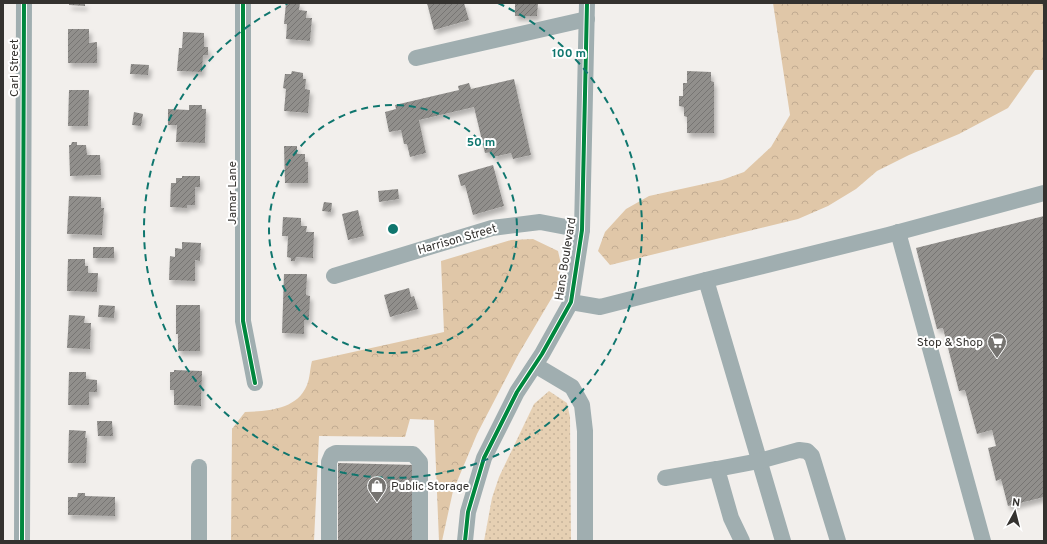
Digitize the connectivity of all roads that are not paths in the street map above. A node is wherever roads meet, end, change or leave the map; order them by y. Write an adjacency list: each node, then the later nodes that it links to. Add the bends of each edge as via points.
1 (24, 3): 17 (street, Carl Street)
2 (243, 3): 12 (street, Jamar Lane, via 243,321)
3 (587, 11): 4 (street); 6 (street, Hans Boulevard)
4 (416, 58)
5 (1044, 193): 7 (street)
6 (582, 230): 8 (street, Harrison Street, via 540,222 492,228); 10 (street, Hans Boulevard)
7 (898, 232): 9 (street); 26 (street)
8 (334, 276)
9 (706, 280): 10 (street, via 600,307); 13 (street)
10 (571, 302): 11 (street, Hans Boulevard)
11 (535, 365): 21 (street, Hans Boulevard, via 517,392 484,458 468,512); 22 (street, via 572,387 582,405 585,431)
12 (254, 383)
13 (759, 461): 15 (street); 24 (street); 25 (street, via 799,450 807,451 812,456)
14 (199, 467): 18 (street)
15 (717, 469): 16 (street); 23 (street, via 731,518)
16 (664, 478)
17 (22, 541)
18 (199, 541)
19 (329, 541): 20 (street, via 329,462 336,453 413,454 417,457 420,462)
20 (420, 541)
21 (465, 541)
22 (585, 541)
23 (742, 541)
24 (783, 541)
25 (838, 541)
26 (983, 541)

